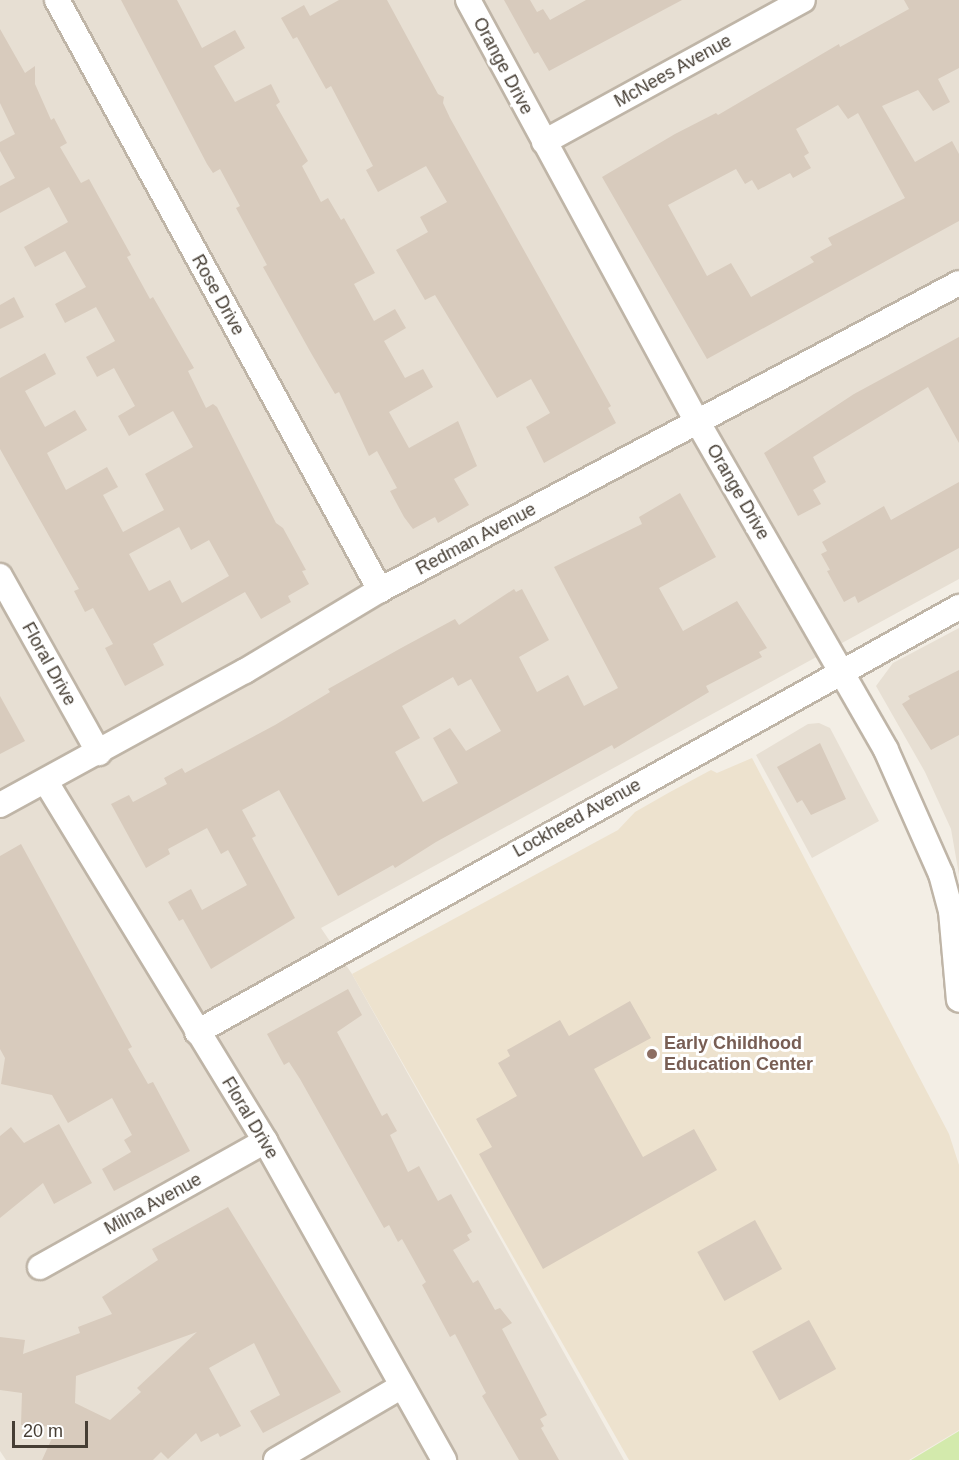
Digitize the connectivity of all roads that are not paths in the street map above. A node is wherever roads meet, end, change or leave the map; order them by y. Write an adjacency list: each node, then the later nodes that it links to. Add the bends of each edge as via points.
1 (57, 0): 8 (street, Rose Drive)
2 (468, 0): 4 (street, Orange Drive)
3 (803, 0): 4 (street, McNees Avenue)
4 (544, 142): 6 (street, Orange Drive)
5 (959, 283): 6 (street, Redman Avenue)
6 (697, 421): 8 (street, Redman Avenue); 10 (street, Orange Drive)
7 (0, 576): 11 (street, Floral Drive)
8 (380, 590): 11 (street, Redman Avenue)
9 (959, 607): 10 (street, Lockheed Avenue)
10 (842, 670): 14 (street, Orange Drive, via 886,750); 16 (street, Lockheed Avenue)
11 (99, 753): 12 (street, Redman Avenue)
12 (46, 782): 13 (street, Redman Avenue); 16 (street, Floral Drive)
13 (0, 805)
14 (955, 910): 15 (street, Orange Drive)
15 (959, 1000)
16 (197, 1032): 17 (street, Floral Drive)
17 (265, 1141): 18 (street, Milna Avenue); 19 (street, Floral Drive)
18 (40, 1267)
19 (402, 1386): 20 (street); 21 (street, Floral Drive)
20 (276, 1460)
21 (444, 1460)

